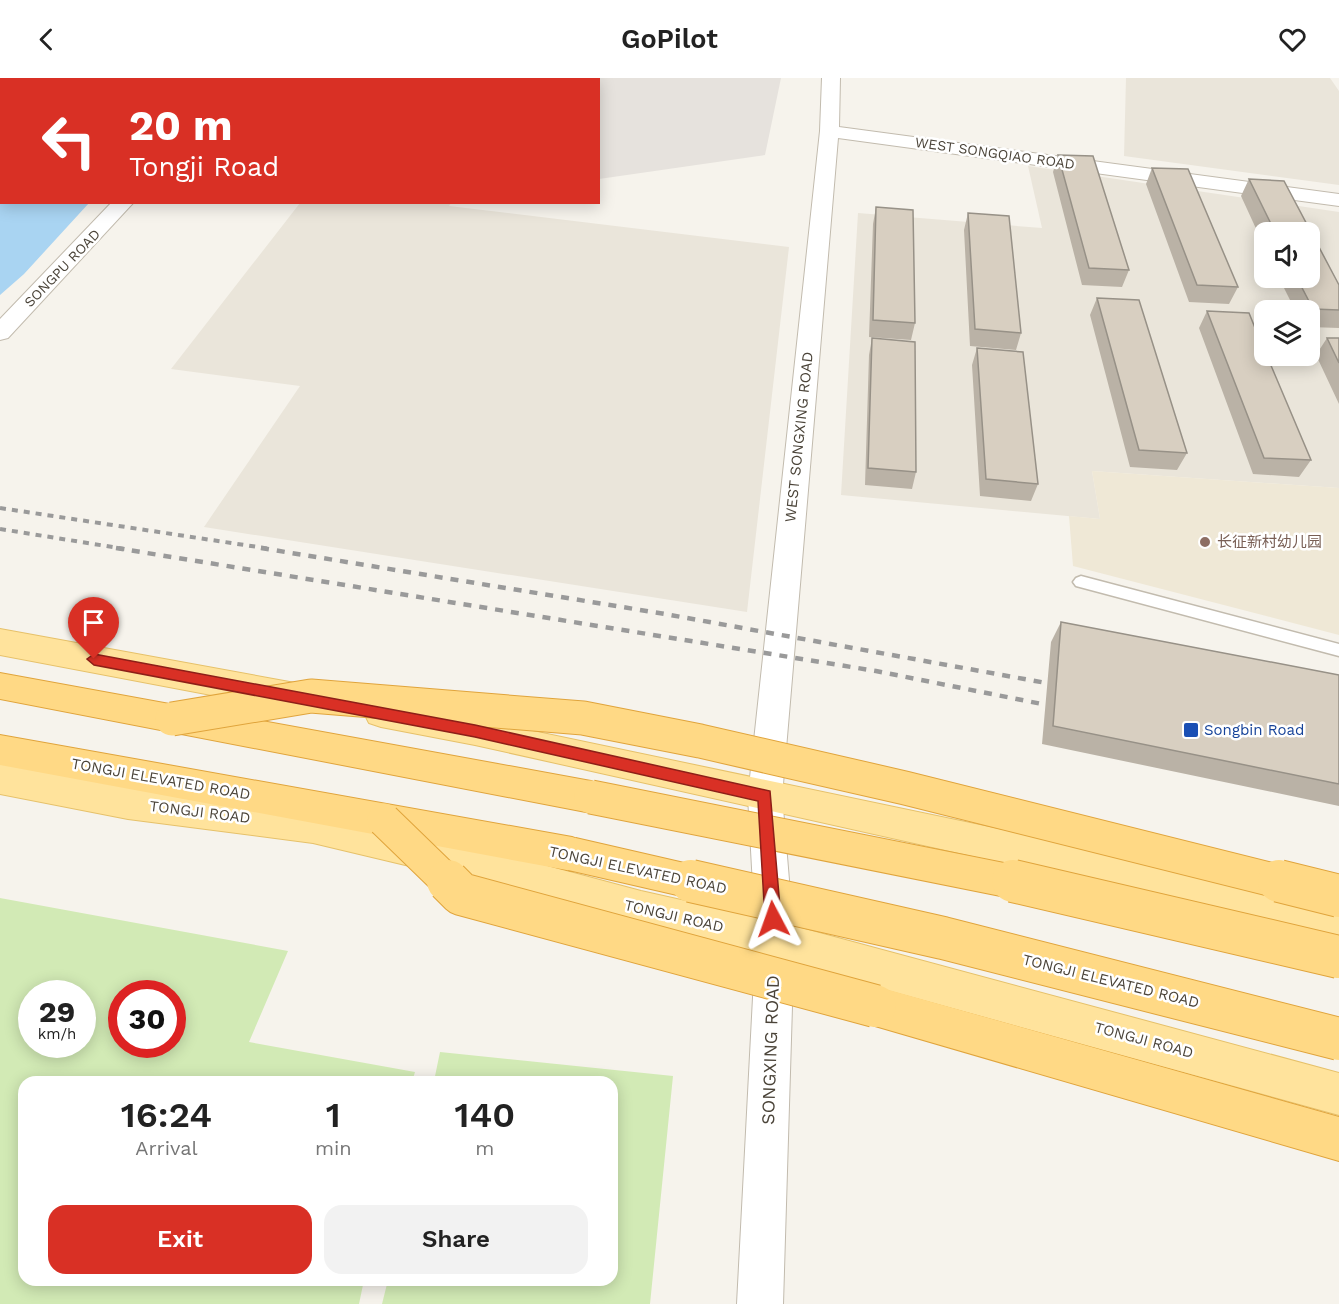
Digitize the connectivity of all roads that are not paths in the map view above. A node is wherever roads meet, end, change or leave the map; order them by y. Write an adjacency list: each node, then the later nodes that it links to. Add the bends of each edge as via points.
1 (831, 78): 2 (street, WEST SONGXING ROAD)
2 (829, 130): 3 (street, WEST SONGQIAO ROAD); 13 (street, WEST SONGXING ROAD)
3 (1339, 200)
4 (122, 204): 5 (street, SONGPU ROAD)
5 (0, 333)
6 (1081, 582): 8 (lane)
7 (0, 642): 13 (main road, via 475,731)
8 (1339, 650)
9 (0, 686): 10 (highway)
10 (172, 719): 15 (highway, bridge, via 310,696 583,718 905,788); 18 (highway, bridge, via 970,871)
11 (0, 750): 14 (highway, TONGJI ELEVATED ROAD)
12 (0, 779): 17 (main road, TONGJI ROAD, via 128,803 313,827)
13 (765, 796): 16 (main road, via 1084,864); 17 (street, SONGXING ROAD)
14 (384, 820): 19 (highway, TONGJI ELEVATED ROAD, bridge, via 572,854 943,938); 21 (highway, bridge, via 461,894)
15 (1339, 896)
16 (1339, 930)
17 (775, 940): 20 (main road, TONGJI ROAD); 22 (street, SONGXING ROAD)
18 (1339, 957)
19 (1339, 1039)
20 (1339, 1094)
21 (1339, 1138)
22 (760, 1304)

